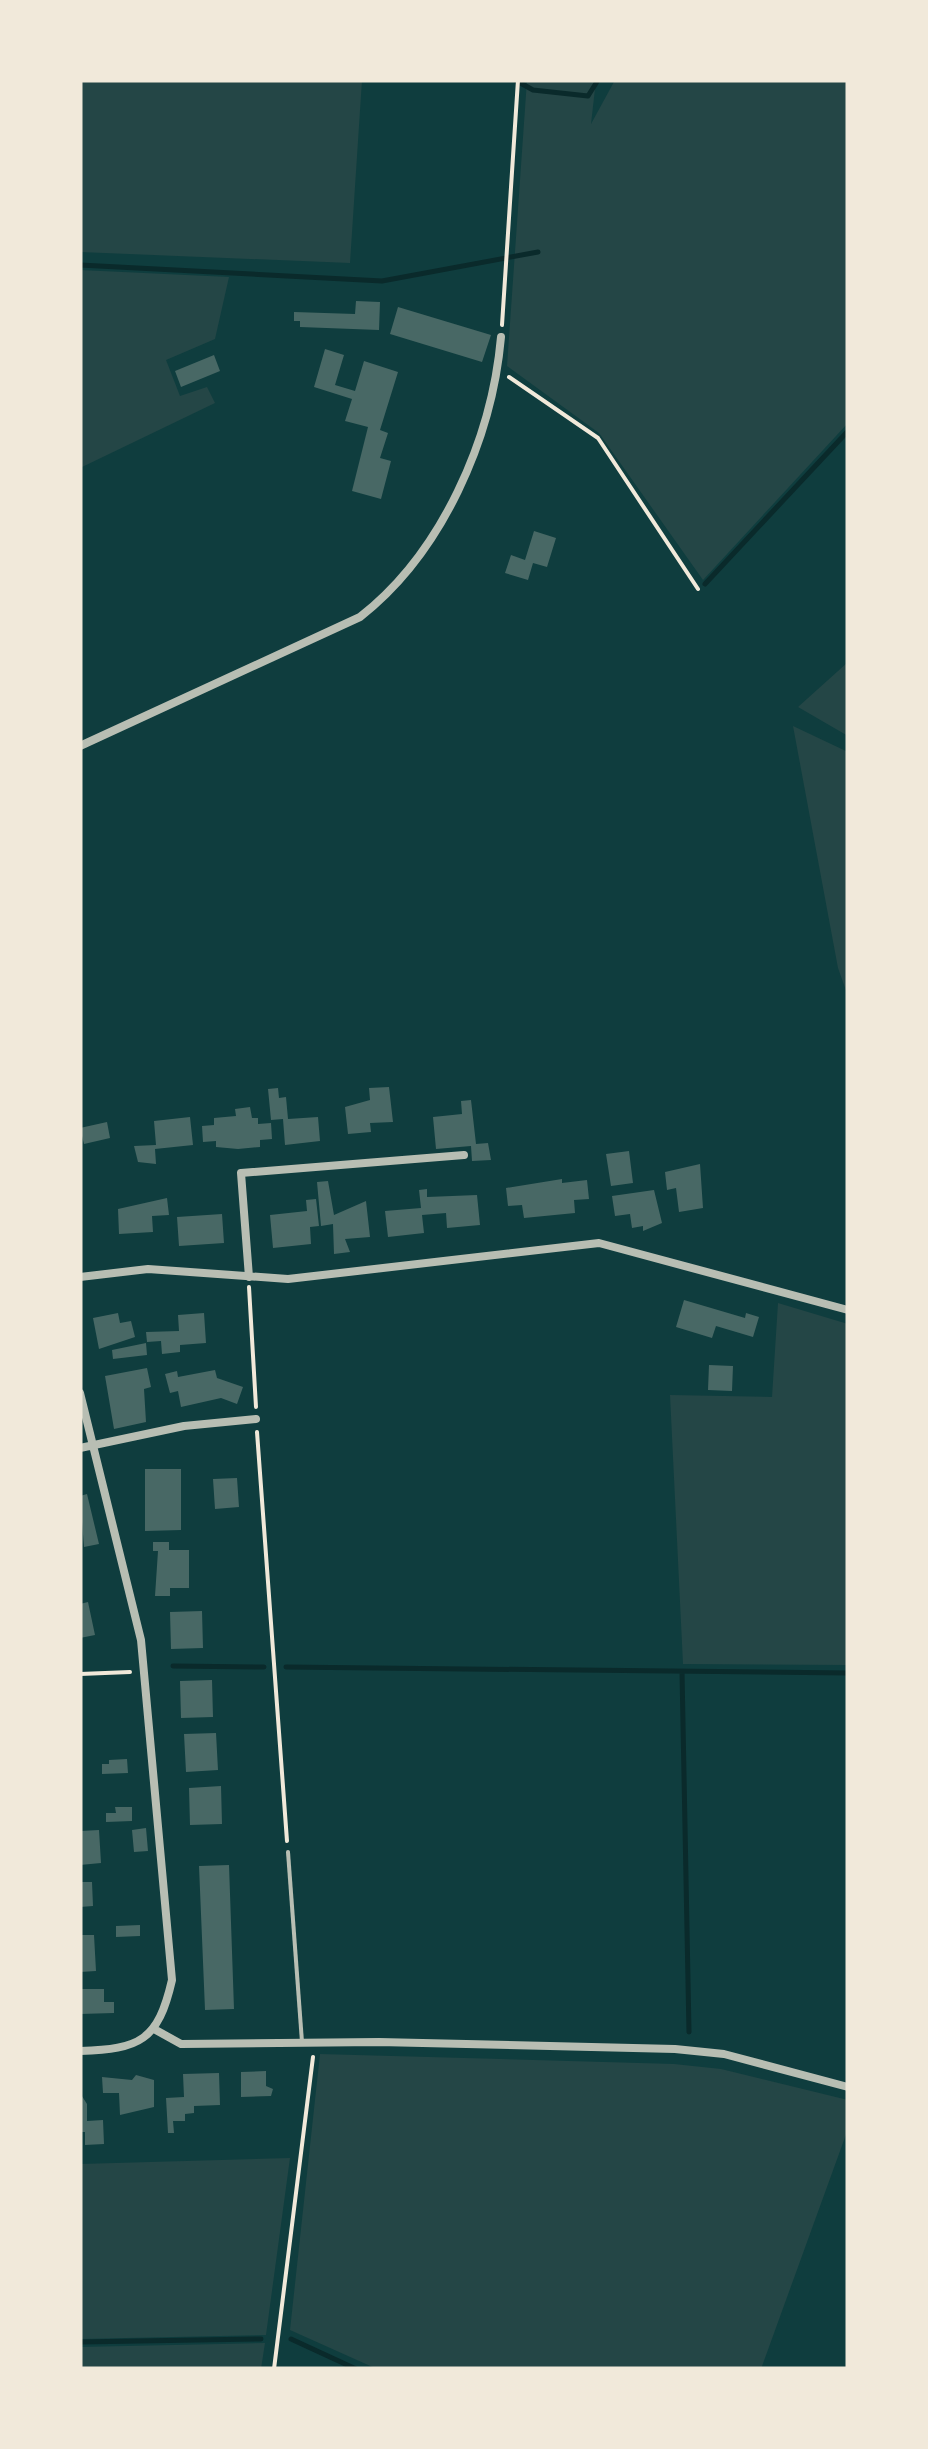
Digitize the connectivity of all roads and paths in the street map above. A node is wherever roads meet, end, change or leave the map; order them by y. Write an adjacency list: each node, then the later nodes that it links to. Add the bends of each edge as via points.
1 (518, 80): 2 (path)
2 (501, 336): 3 (street)
3 (496, 369): 4 (path, via 598,438); 5 (street, via 454,501 383,600 360,617)
4 (698, 588)
5 (80, 746)
6 (464, 1155): 8 (street, via 242,1174)
7 (80, 1277): 8 (street, via 148,1270)
8 (249, 1277): 9 (street, via 599,1243); 11 (path)
9 (848, 1310)
10 (80, 1393): 12 (street)
11 (256, 1419): 12 (street); 16 (path)
12 (93, 1446): 13 (street); 14 (street)
13 (80, 1448)
14 (144, 1672): 15 (path); 17 (street, via 172,1980)
15 (80, 1674)
16 (288, 1852): 18 (lane)
17 (154, 2029): 18 (street, via 181,2044); 20 (street, via 122,2050)
18 (302, 2042): 19 (street)
19 (314, 2042): 21 (street, via 675,2049 724,2054); 22 (path)
20 (80, 2050)
21 (848, 2087)
22 (274, 2369)

